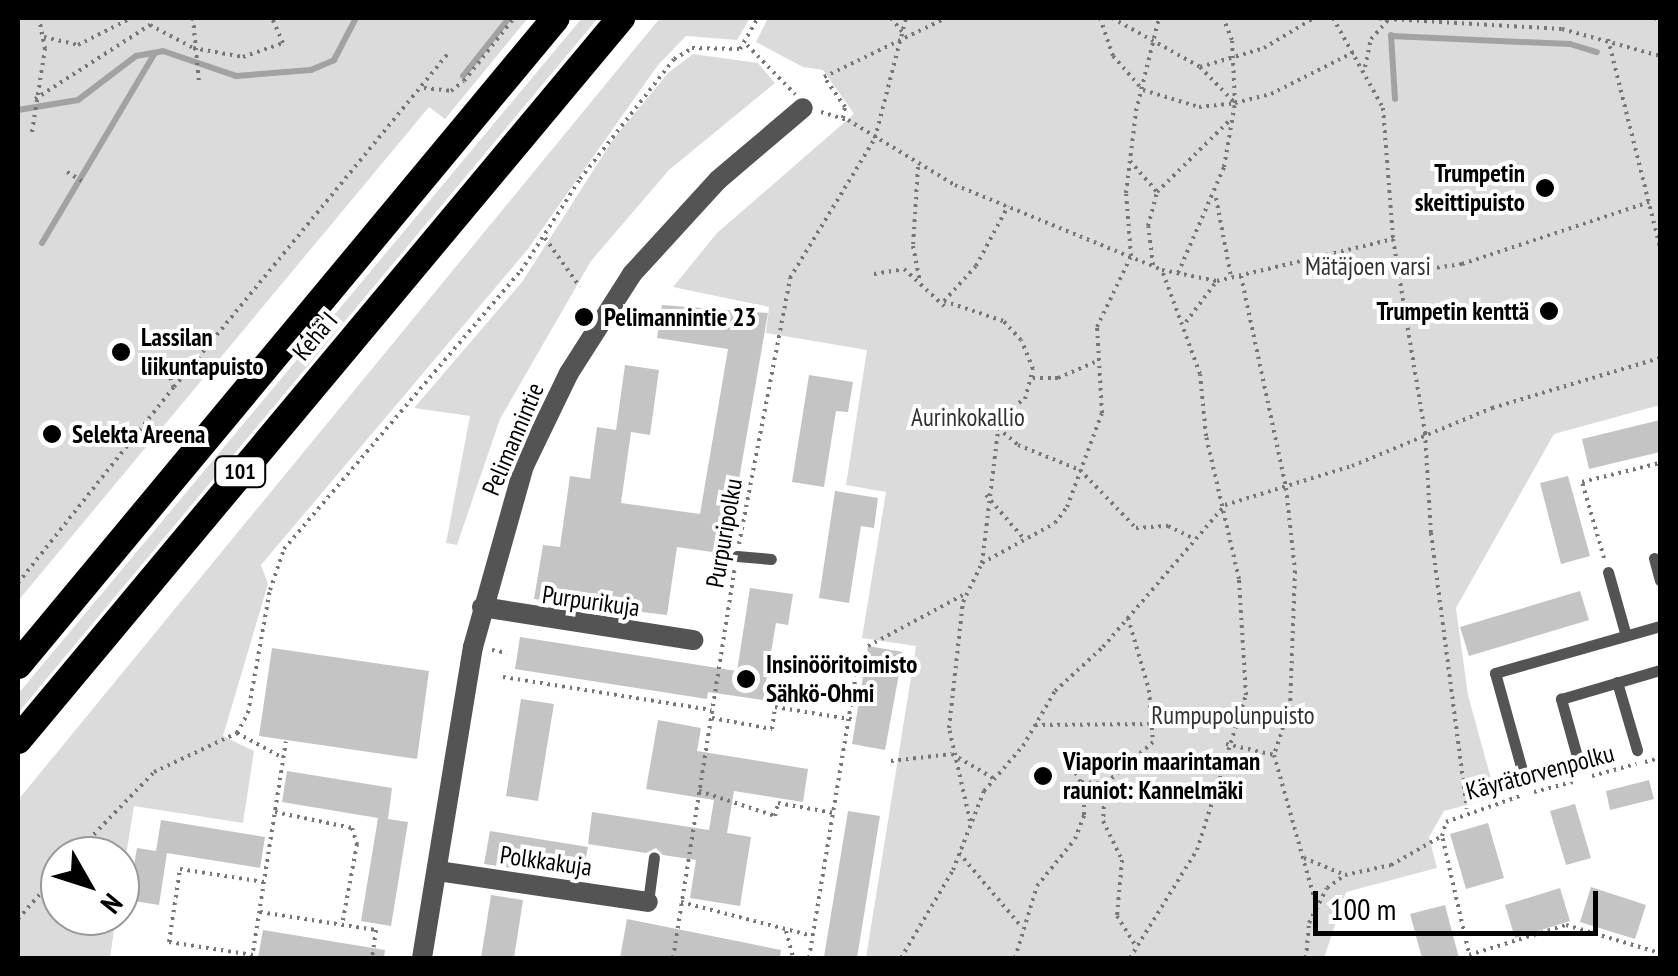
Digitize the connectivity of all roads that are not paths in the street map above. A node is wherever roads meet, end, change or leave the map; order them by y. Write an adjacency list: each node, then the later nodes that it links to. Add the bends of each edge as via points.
1 (556, 18): 13 (highway, Kehä I / 101)
2 (621, 18): 16 (highway, Kehä I / 101)
3 (803, 108): 9 (street, Pelimannintie, via 676,222 591,335 524,466)
4 (737, 556): 6 (lane)
5 (1654, 558): 8 (lane)
6 (771, 560)
7 (1608, 572): 11 (lane)
8 (1660, 580)
9 (482, 607): 12 (street, Purpurikuja); 21 (street, Pelimannintie)
10 (1660, 626): 11 (lane)
11 (1626, 636): 19 (lane, via 1495,673)
12 (693, 640)
13 (18, 665)
14 (1660, 670): 15 (lane)
15 (1618, 682): 17 (lane); 18 (lane, via 1561,699)
16 (18, 740)
17 (1637, 750)
18 (1580, 767)
19 (1526, 782)
20 (654, 857): 22 (lane)
21 (438, 870): 22 (street, Polkkakuja); 23 (street, Pelimannintie)
22 (648, 902)
23 (422, 958)

